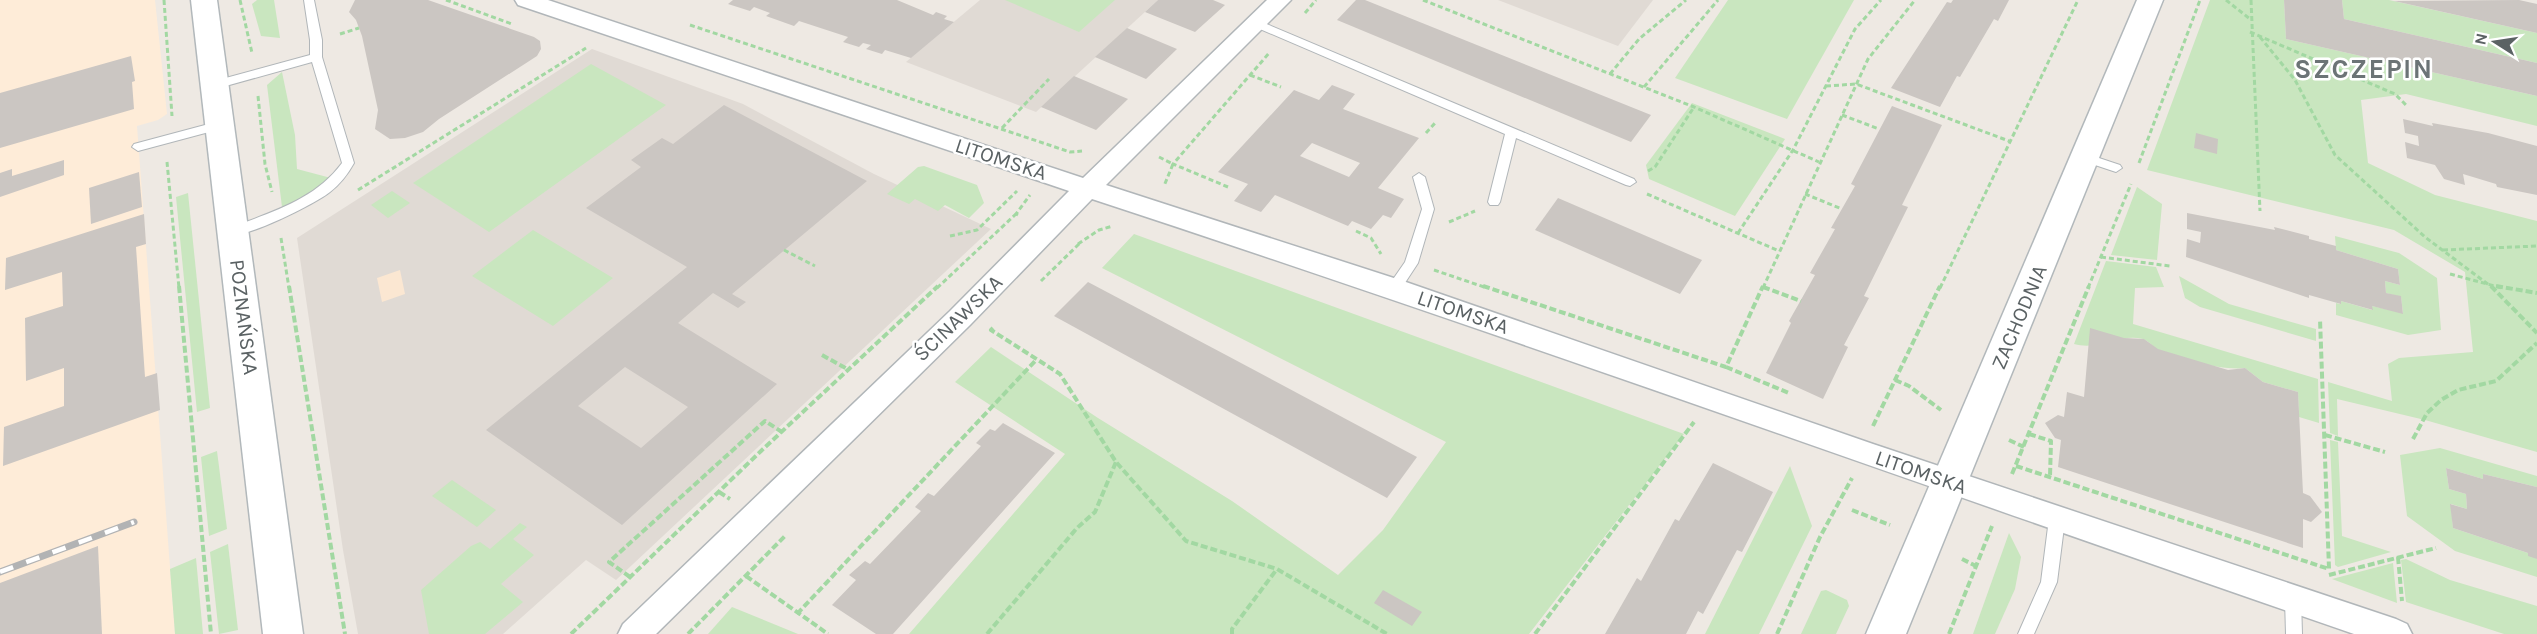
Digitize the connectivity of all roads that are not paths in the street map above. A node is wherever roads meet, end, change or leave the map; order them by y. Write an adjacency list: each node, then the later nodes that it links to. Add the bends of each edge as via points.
1 (204, 0): 8 (street, POZNAŃSKA)
2 (309, 0): 7 (lane)
3 (526, 0): 14 (street, LITOMSKA)
4 (1280, 0): 6 (street, ŚCINAWSKA)
5 (2150, 0): 18 (street, ZACHODNIA, via 2102,163)
6 (1257, 24): 10 (lane); 14 (street, ŚCINAWSKA)
7 (316, 57): 8 (lane); 16 (lane, via 348,163 329,189 316,198)
8 (215, 85): 9 (street, POZNAŃSKA)
9 (220, 125): 11 (lane); 16 (street, POZNAŃSKA)
10 (1511, 132): 13 (lane); 15 (lane)
11 (138, 147)
12 (1419, 177): 17 (lane, via 1428,209 1411,263)
13 (1630, 182)
14 (1089, 189): 17 (street, LITOMSKA); 23 (street, ŚCINAWSKA)
15 (1494, 202)
16 (233, 232): 22 (street, POZNAŃSKA)
17 (1394, 288): 18 (street, LITOMSKA)
18 (1947, 481): 19 (street, LITOMSKA); 24 (street, ZACHODNIA)
19 (2057, 519): 20 (street, LITOMSKA); 25 (lane, via 2049,582)
20 (2293, 599): 21 (street, LITOMSKA); 26 (lane)
21 (2399, 623)
22 (283, 634)
23 (634, 634)
24 (1886, 634)
25 (2026, 634)
26 (2294, 634)

